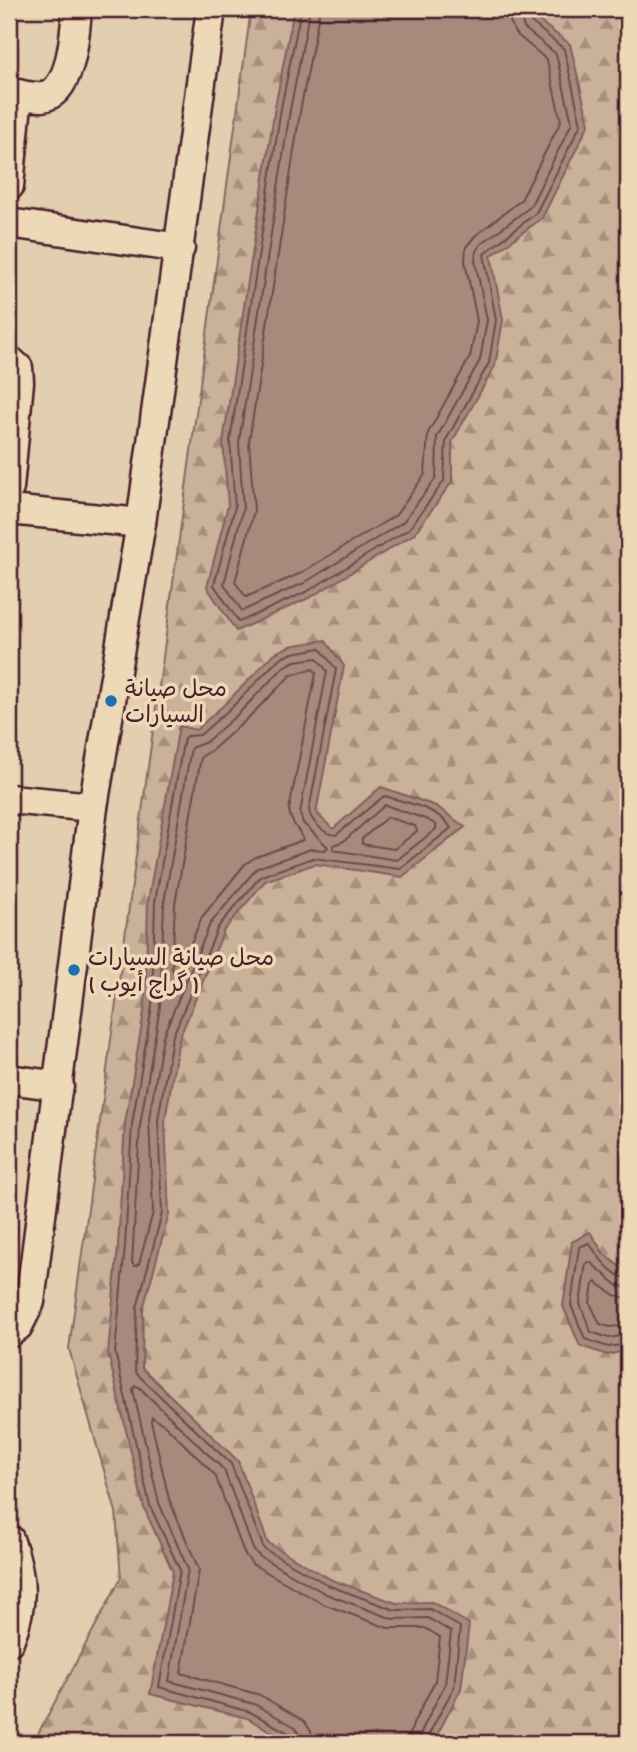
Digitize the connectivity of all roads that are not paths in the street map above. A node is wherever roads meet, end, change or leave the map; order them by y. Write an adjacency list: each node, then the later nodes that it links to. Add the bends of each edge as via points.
1 (77, 9): 3 (street, via 68,71 55,91 45,97)
2 (211, 9): 6 (street)
3 (14, 93): 4 (street)
4 (9, 186)
5 (9, 223): 6 (street)
6 (180, 248): 10 (street)
7 (9, 360): 8 (street, via 18,368 19,382)
8 (9, 488)
9 (9, 510): 10 (street)
10 (141, 523): 12 (street)
11 (9, 799): 12 (street)
12 (93, 807): 14 (street)
13 (9, 1079): 14 (street)
14 (59, 1086): 15 (street, via 30,1302 18,1326)
15 (9, 1333)
16 (9, 1539): 17 (street, via 21,1586 19,1618)
17 (9, 1642)

